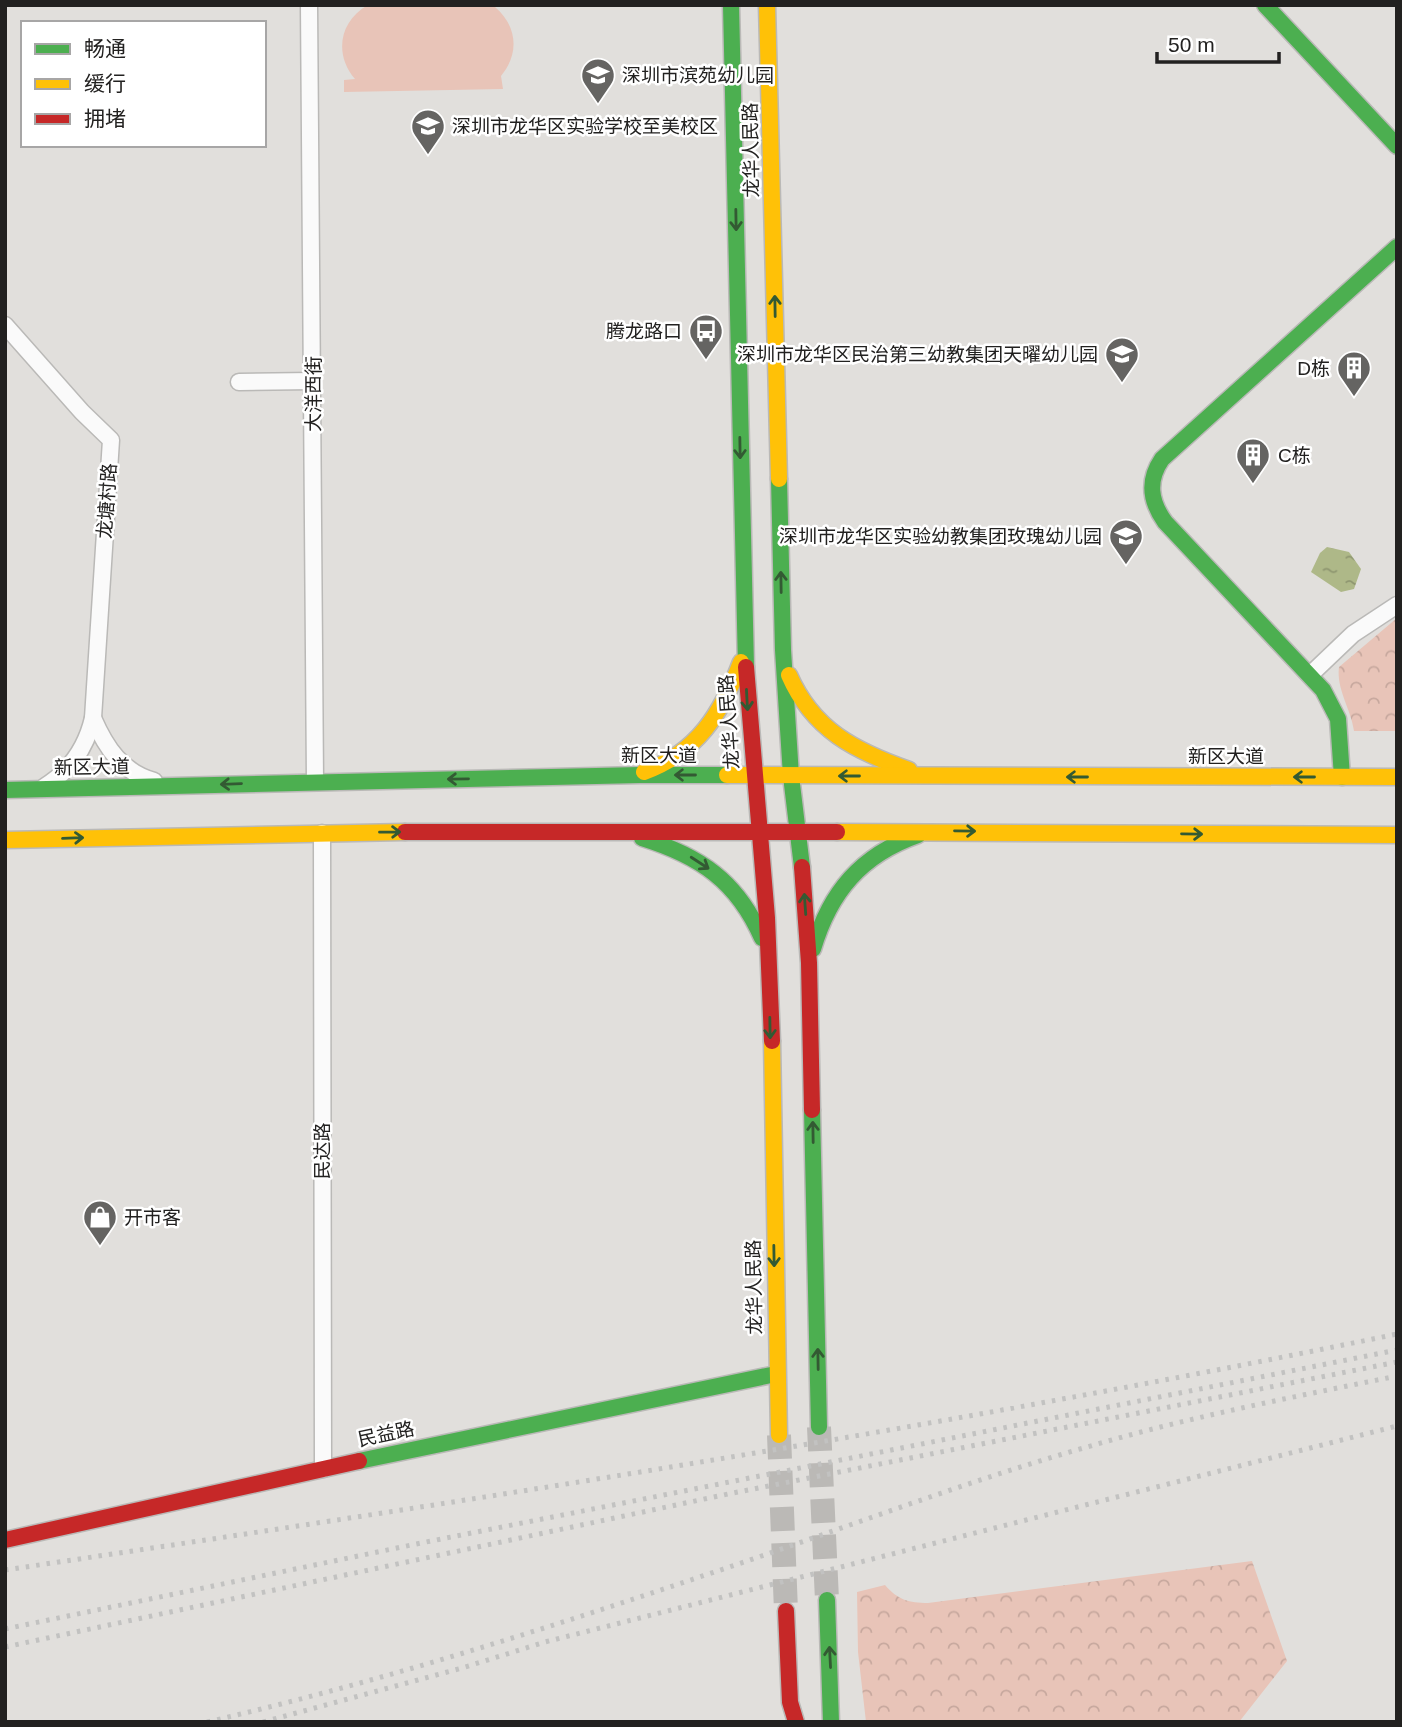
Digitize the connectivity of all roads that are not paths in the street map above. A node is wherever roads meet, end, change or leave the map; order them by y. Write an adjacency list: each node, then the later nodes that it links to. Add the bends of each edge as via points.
1 (309, 5): 12 (street, 大洋西街)
2 (716, 5): 7 (main road)
3 (731, 5): 7 (main road, 龙华人民路)
4 (768, 5): 8 (main road, 龙华人民路)
5 (781, 5): 8 (main road)
6 (1265, 5): 9 (main road)
7 (732, 30): 15 (main road, 龙华人民路, one-way to 15)
8 (769, 35): 16 (main road, 龙华人民路, one-way to 8)
9 (1397, 146)
10 (1397, 247): 17 (main road, via 1162,459 1152,477 1155,504 1165,522)
11 (5, 324): 18 (street, 龙塘村路, via 111,440)
12 (313, 381): 13 (street); 25 (street, 大洋西街)
13 (239, 382)
14 (1397, 605): 17 (street, via 1353,634)
15 (744, 644): 19 (main road, via 726,700 703,734 666,763); 20 (main road, 龙华人民路, one-way to 20)
16 (783, 650): 21 (main road, 龙华人民路); 22 (main road, via 792,683 823,726 858,750)
17 (1310, 675): 23 (main road, via 1338,719)
18 (93, 718): 26 (street, via 111,752 127,769); 27 (street, 龙塘村路, via 78,755 58,779)
19 (629, 775): 20 (main road, 新区大道, one-way to 19); 25 (main road, 新区大道, one-way to 25)
20 (754, 775): 21 (main road, 新区大道); 29 (main road, 龙华人民路)
21 (791, 776): 22 (main road, 新区大道, one-way to 21); 30 (main road, 龙华人民路)
22 (933, 776): 23 (main road, 新区大道, one-way to 22)
23 (1342, 777): 24 (main road, 新区大道)
24 (1397, 777)
25 (316, 782): 26 (main road, 新区大道, one-way to 26)
26 (173, 786): 27 (main road, 新区大道)
27 (42, 789): 28 (main road, 新区大道)
28 (5, 790)
29 (761, 830): 30 (main road); 32 (main road); 36 (main road, 龙华人民路)
30 (799, 831): 31 (main road); 37 (main road, 龙华人民路, one-way to 30)
31 (934, 831): 34 (main road, one-way to 34); 37 (main road, via 887,849 842,886 825,914)
32 (614, 832): 33 (main road, one-way to 32); 36 (main road, one-way to 36, via 674,849 718,875 752,913)
33 (322, 833): 35 (main road, one-way to 33); 41 (street, 民达路)
34 (1397, 835)
35 (5, 841)
36 (769, 960): 38 (main road, 龙华人民路, one-way to 38)
37 (809, 963): 39 (main road, 龙华人民路, one-way to 37)
38 (776, 1374): 40 (main road, 龙华人民路); 41 (main road, 民益路)
39 (819, 1427)
40 (779, 1435)
41 (323, 1469): 42 (main road, 民益路)
42 (5, 1540)
43 (827, 1600): 46 (main road, one-way to 43)
44 (786, 1611): 45 (main road)
45 (790, 1702): 47 (main road); 48 (main road)
46 (833, 1719)
47 (786, 1722)
48 (796, 1722)

